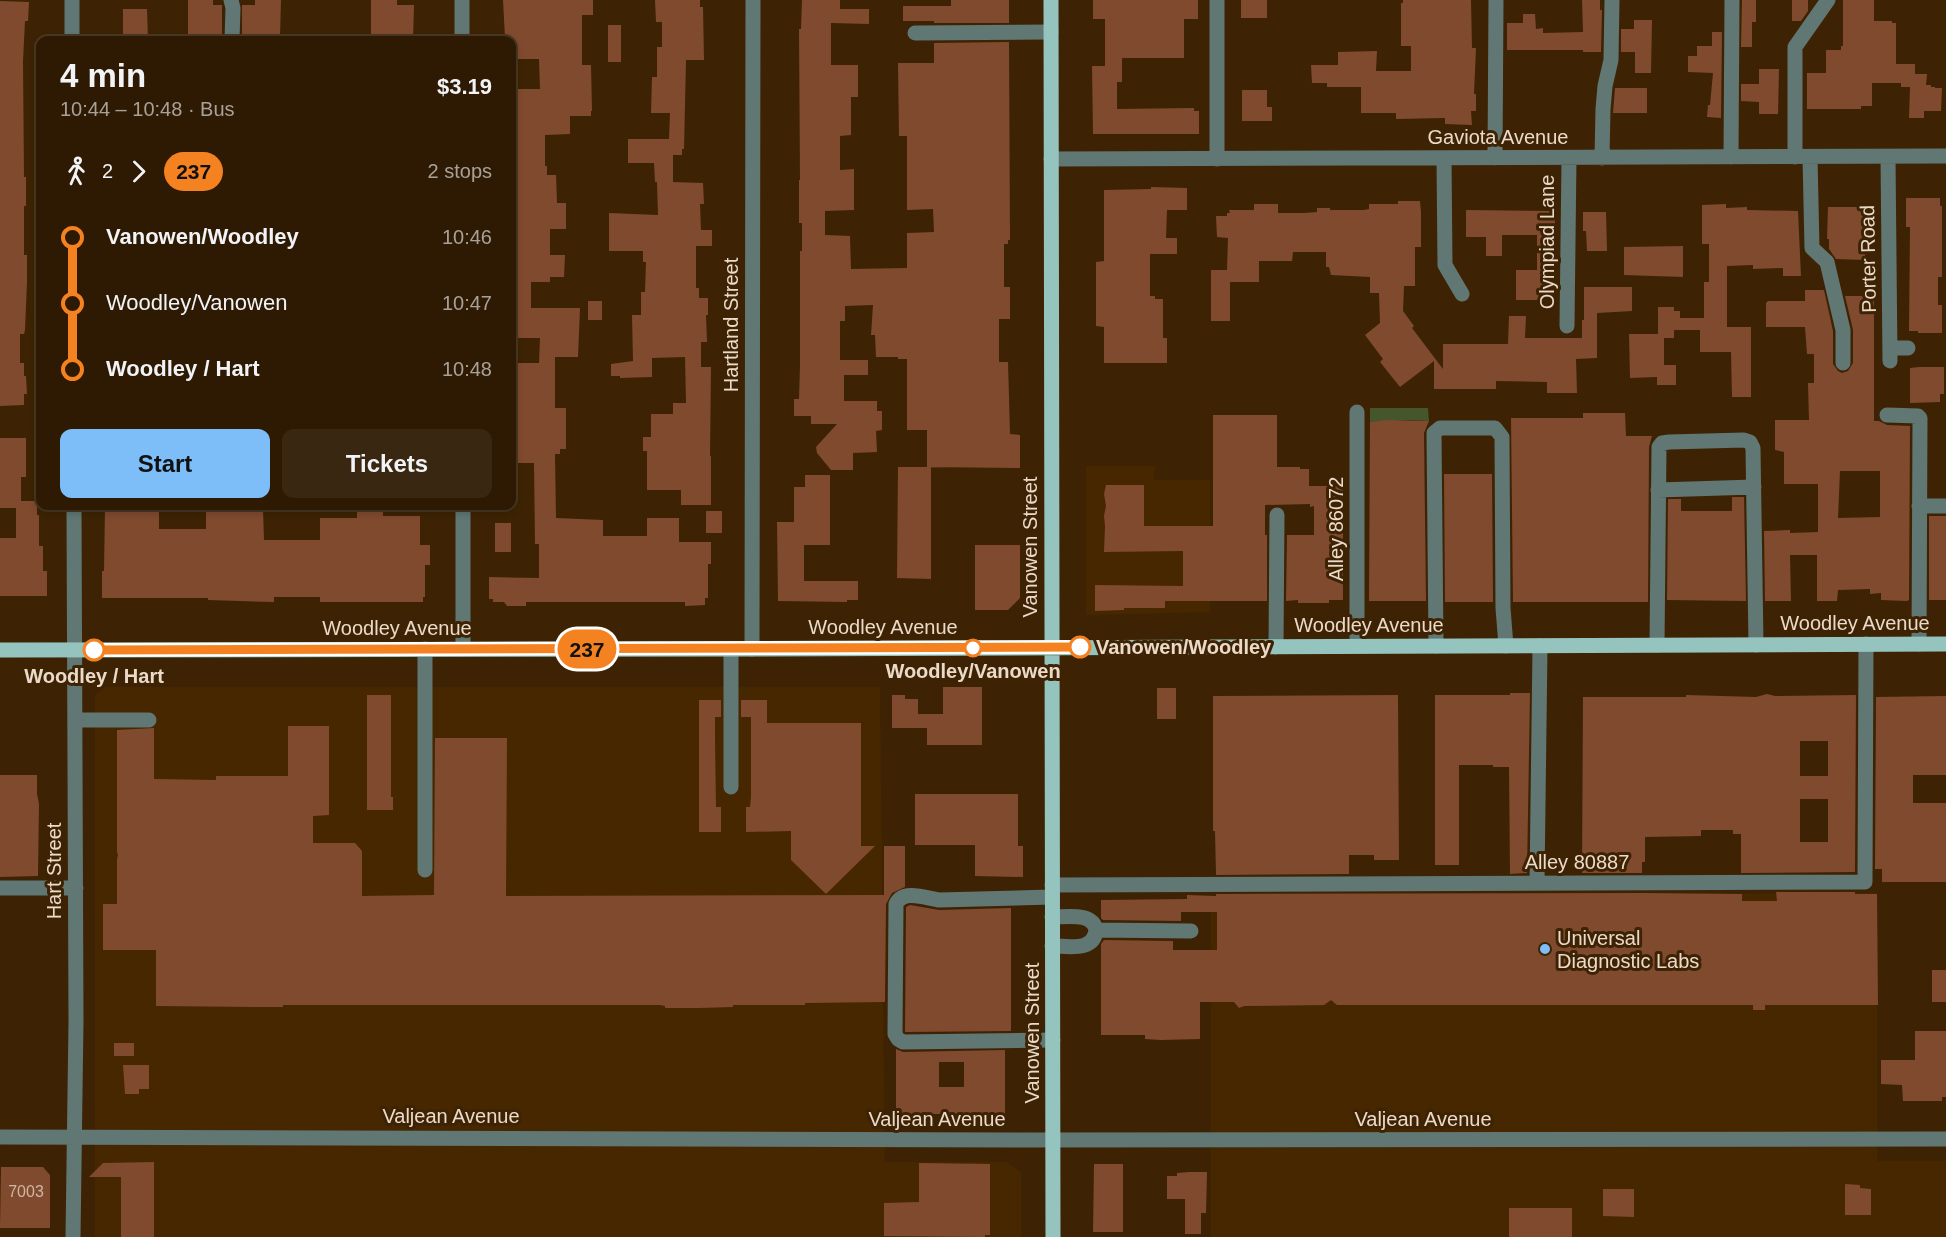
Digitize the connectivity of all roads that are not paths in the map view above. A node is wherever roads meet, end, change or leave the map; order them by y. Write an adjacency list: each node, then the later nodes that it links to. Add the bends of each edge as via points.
1 (72, 0): 13 (street)
2 (231, 0): 14 (street)
3 (462, 0): 15 (street)
4 (753, 0): 53 (street, Hartland Street)
5 (1051, 0): 11 (main road, Vanowen Street)
6 (1217, 0): 25 (street)
7 (1496, 0): 21 (street)
8 (1612, 0): 23 (street)
9 (1732, 0): 17 (street)
10 (1828, 0): 18 (street, via 1795,47)
11 (1051, 32): 12 (street); 24 (main road, Vanowen Street)
12 (915, 33)
13 (72, 36)
14 (232, 36)
15 (462, 36)
16 (1946, 156): 19 (street, Gaviota Avenue)
17 (1731, 157): 18 (street, Gaviota Avenue); 23 (street, Gaviota Avenue)
18 (1802, 157): 19 (street, Gaviota Avenue); 29 (street, via 1812,248 1827,262 1843,330)
19 (1888, 157): 28 (street, Porter Road, via 1890,355)
20 (1444, 158): 21 (street, Gaviota Avenue); 25 (street, Gaviota Avenue); 26 (street, via 1445,265)
21 (1495, 158): 22 (street, Gaviota Avenue)
22 (1569, 158): 23 (street, Gaviota Avenue); 27 (street, Olympiad Lane)
23 (1602, 158)
24 (1051, 159): 25 (street, Gaviota Avenue); 48 (main road, Vanowen Street)
25 (1217, 159)
26 (1462, 294)
27 (1568, 327)
28 (1908, 348)
29 (1844, 363)
30 (1357, 412): 44 (street, Alley 86072)
31 (1887, 415): 34 (street, via 1920,418)
32 (1754, 487): 33 (street); 33 (street, via 1753,448 1747,440 1669,442 1658,449); 43 (street)
33 (1658, 490): 42 (street)
34 (1919, 506): 35 (street); 40 (street)
35 (1946, 506)
36 (74, 510): 55 (street, Hart Street)
37 (463, 510): 51 (street)
38 (1277, 515): 49 (street)
39 (1866, 644): 40 (main road, Woodley Avenue); 43 (main road, Woodley Avenue); 60 (street, Alley 80887, via 1864,882)
40 (1919, 644): 41 (main road, Woodley Avenue)
41 (1946, 644)
42 (1657, 645): 43 (main road, Woodley Avenue); 47 (main road, Woodley Avenue)
43 (1756, 645)
44 (1357, 646): 45 (main road, Woodley Avenue); 49 (main road, Woodley Avenue)
45 (1436, 646): 46 (main road, Woodley Avenue); 46 (street, via 1434,433 1440,428 1495,428 1502,437)
46 (1506, 646): 47 (main road, Woodley Avenue)
47 (1540, 646): 60 (street)
48 (1051, 647): 49 (main road, Woodley Avenue); 53 (main road, Woodley Avenue); 63 (main road, Vanowen Street)
49 (1276, 647)
50 (425, 649): 51 (main road, Woodley Avenue); 55 (main road, Woodley Avenue); 59 (street)
51 (464, 649): 52 (main road, Woodley Avenue)
52 (731, 649): 53 (main road, Woodley Avenue); 58 (street)
53 (752, 649)
54 (0, 650): 55 (main road, Woodley Avenue)
55 (74, 650): 56 (street, Hart Street)
56 (75, 720): 57 (street); 62 (street, Hart Street)
57 (149, 720)
58 (731, 787)
59 (425, 870)
60 (1538, 883): 63 (street, Alley 80887)
61 (0, 888): 62 (street)
62 (76, 888): 70 (street, Hart Street)
63 (1052, 891): 64 (main road, Vanowen Street); 68 (street, Alley 80887, via 939,900 903,896 898,899 895,1034 903,1042)
64 (1053, 917): 65 (street, via 1083,917); 67 (main road, Vanowen Street)
65 (1096, 930): 66 (street); 67 (street, via 1091,944)
66 (1191, 931)
67 (1053, 946): 68 (main road, Vanowen Street)
68 (1053, 1040): 72 (main road, Vanowen Street)
69 (0, 1137): 70 (street, Valjean Avenue)
70 (73, 1137): 72 (street, Valjean Avenue); 73 (street, Hart Street)
71 (1946, 1139): 72 (street, Valjean Avenue)
72 (1053, 1140): 74 (main road, Vanowen Street)
73 (73, 1237)
74 (1053, 1237)

